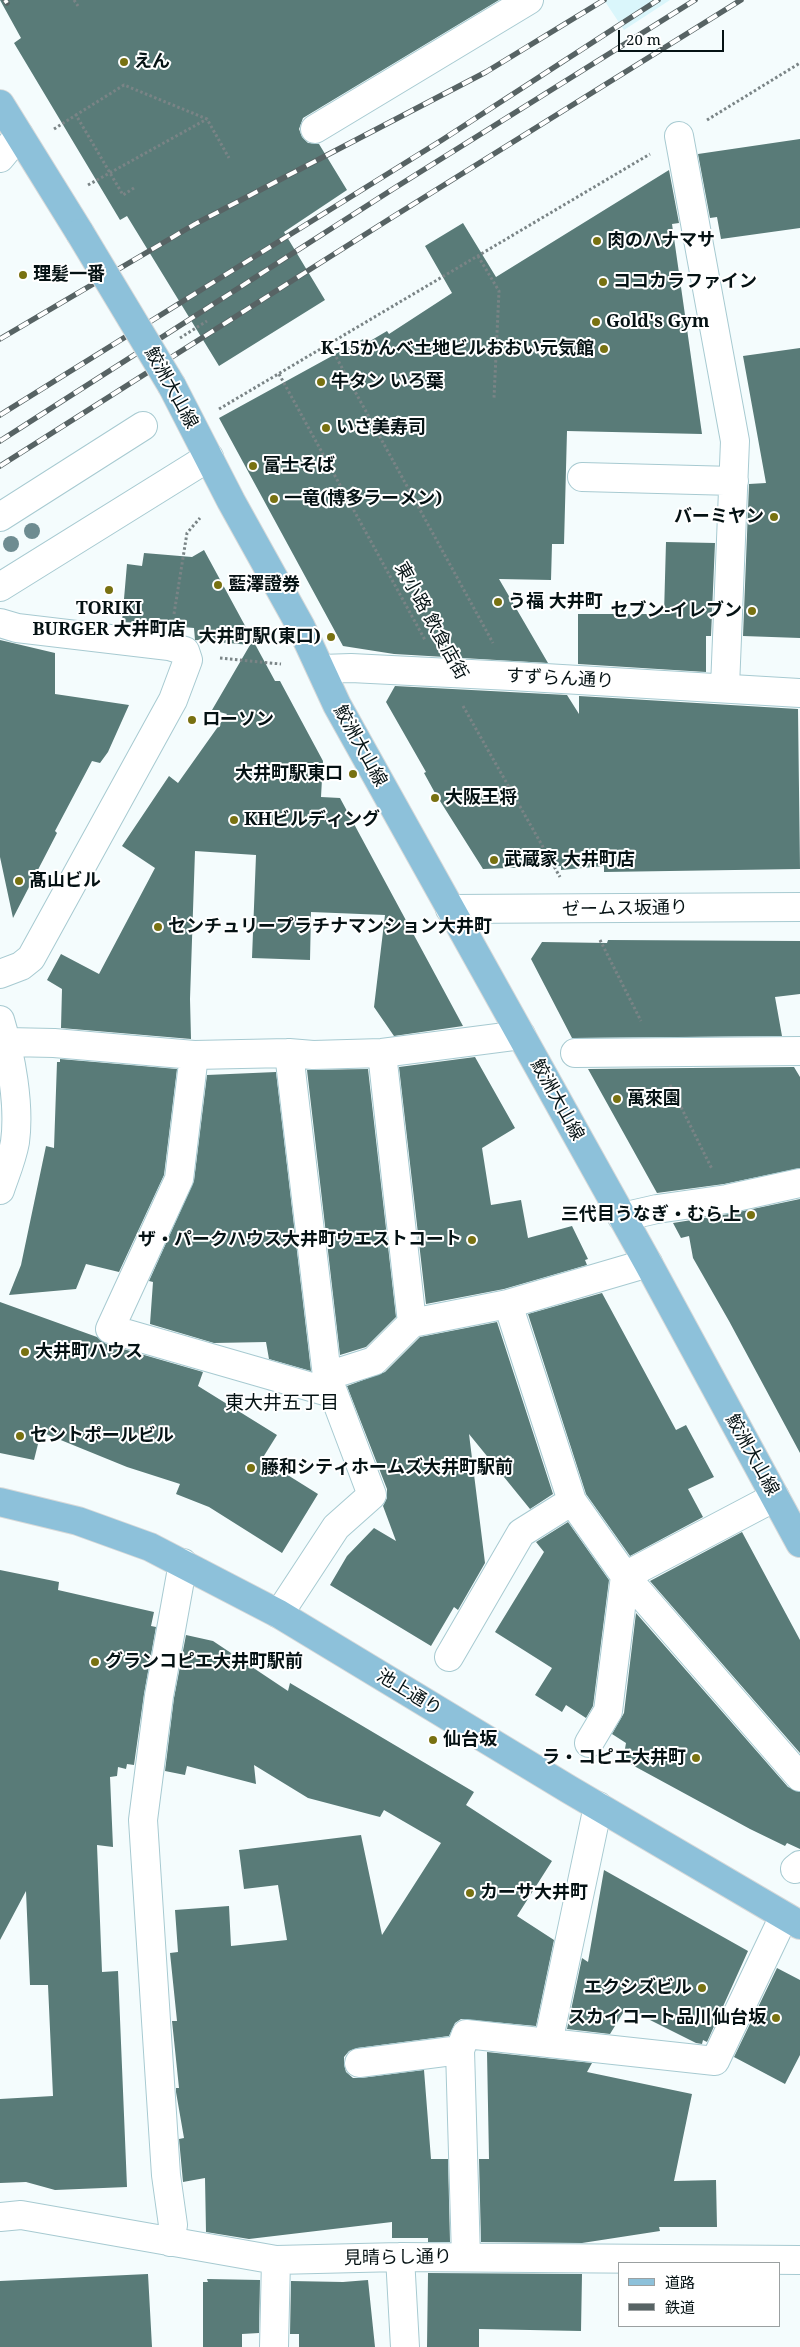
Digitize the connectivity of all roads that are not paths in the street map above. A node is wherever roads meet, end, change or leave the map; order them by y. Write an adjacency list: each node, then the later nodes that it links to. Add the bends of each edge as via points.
1 (529, 0): 3 (street)
2 (0, 104): 5 (main road, 鮫洲大山線)
3 (315, 129)
4 (680, 136): 10 (street, via 735,441)
5 (10, 138): 6 (street); 8 (main road, 鮫洲大山線, bridge, via 80,233 172,386)
6 (0, 158)
7 (143, 426): 11 (street)
8 (209, 457): 12 (street); 14 (main road, 鮫洲大山線)
9 (582, 477): 10 (street)
10 (734, 481): 15 (street)
11 (0, 517)
12 (0, 587)
13 (0, 623): 19 (street, via 178,650 188,660 173,700 31,958 21,966)
14 (321, 669): 15 (street, すずらん通り); 18 (main road, 鮫洲大山線, via 337,705)
15 (725, 687): 16 (street, すずらん通り)
16 (800, 693)
17 (800, 907): 18 (street, ゼームス坂通り)
18 (450, 909): 21 (main road, 鮫洲大山線)
19 (0, 974)
20 (3, 1031): 26 (street, via 54,1043); 28 (street, via 13,1082 16,1131)
21 (521, 1035): 24 (street); 29 (main road, 鮫洲大山線)
22 (800, 1051): 25 (street)
23 (289, 1053): 24 (street); 26 (street); 33 (street)
24 (382, 1053): 32 (street)
25 (575, 1053)
26 (194, 1054): 33 (street, via 179,1179 110,1329)
27 (800, 1183): 29 (street)
28 (0, 1190)
29 (622, 1217): 30 (main road, 鮫洲大山線)
30 (648, 1263): 31 (street); 34 (main road, 鮫洲大山線)
31 (508, 1304): 32 (street); 35 (street)
32 (412, 1323): 33 (street, via 374,1360)
33 (329, 1385): 40 (street, via 372,1495 336,1527)
34 (775, 1497): 37 (main road, 鮫洲大山線); 39 (street)
35 (572, 1501): 39 (street); 41 (street, via 521,1533)
36 (0, 1502): 38 (main road, 池上通り, via 78,1520)
37 (800, 1543)
38 (183, 1563): 40 (main road, 池上通り); 50 (street, via 159,1696 143,1820 164,2155 173,2225)
39 (625, 1576): 42 (street, via 608,1711); 43 (street)
40 (279, 1614): 44 (main road, 池上通り)
41 (449, 1657)
42 (589, 1743)
43 (800, 1777)
44 (598, 1806): 45 (main road, 池上通り); 46 (street)
45 (792, 1920): 46 (street, via 715,2061)
46 (548, 2043): 47 (street, via 466,2034)
47 (460, 2050): 48 (street); 52 (street)
48 (359, 2063)
49 (0, 2217): 50 (street, 見晴らし通り, via 21,2215)
50 (170, 2242): 53 (street, 見晴らし通り)
51 (400, 2257): 52 (street, 見晴らし通り); 53 (street, 見晴らし通り); 56 (street)
52 (466, 2257): 54 (street, 見晴らし通り)
53 (276, 2260): 55 (street)
54 (800, 2260)
55 (274, 2347)
56 (405, 2347)

